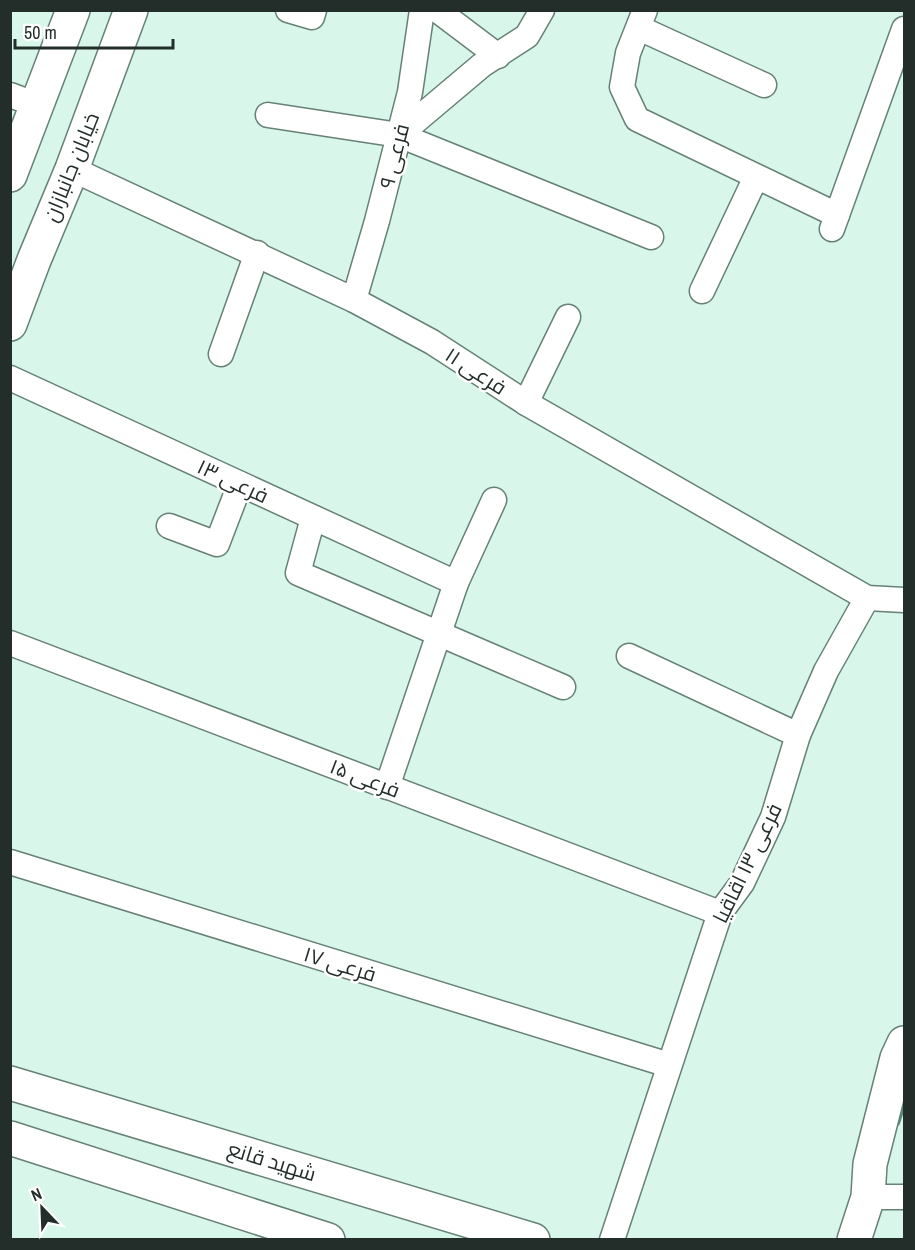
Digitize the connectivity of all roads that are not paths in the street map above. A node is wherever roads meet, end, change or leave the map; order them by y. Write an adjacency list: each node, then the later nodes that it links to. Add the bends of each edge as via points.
1 (73, 10): 12 (main road)
2 (131, 10): 15 (main road, خیابان جانبازان)
3 (288, 10): 4 (street, via 312,17)
4 (314, 10)
5 (422, 10): 14 (street, فرعی ۹, via 410,92)
6 (437, 10): 10 (street)
7 (542, 10): 10 (street, via 527,36)
8 (642, 19): 11 (street); 17 (street, via 628,53 622,87 637,119)
9 (904, 29): 17 (street, via 834,223)
10 (498, 56): 14 (street)
11 (764, 85)
12 (24, 100): 16 (main road)
13 (268, 115): 14 (street)
14 (399, 135): 18 (street); 21 (street, فرعی ۹)
15 (72, 169): 19 (street, فرعی ۱۱); 23 (main road, خیابان جانبازان)
16 (10, 175)
17 (756, 177): 20 (street)
18 (651, 237)
19 (257, 253): 21 (street, فرعی ۱۱); 24 (street)
20 (702, 291)
21 (354, 300): 26 (street, فرعی ۱۱, via 432,342)
22 (568, 317): 26 (street)
23 (10, 324)
24 (221, 354)
25 (10, 378): 27 (street, فرعی ۱۳)
26 (526, 403): 32 (street, فرعی ۱۱)
27 (240, 484): 29 (street, فرعی ۱۳); 30 (street, via 217,544)
28 (494, 500): 31 (street)
29 (313, 518): 31 (street, فرعی ۱۳); 34 (street, via 298,573)
30 (169, 526)
31 (456, 583): 34 (street)
32 (867, 598): 33 (street); 38 (street, فرعی ۱۳ اقاقیا, via 826,671)
33 (904, 600)
34 (439, 632): 37 (street); 39 (street)
35 (10, 643): 39 (street, فرعی ۱۵)
36 (629, 656): 38 (street)
37 (563, 687)
38 (798, 735): 41 (street, فرعی ۱۳ اقاقیا, via 773,818 742,883)
39 (387, 787): 41 (street, فرعی ۱۵)
40 (10, 862): 43 (street, فرعی ۱۷)
41 (720, 913): 43 (street, فرعی ۱۳ اقاقیا)
42 (904, 1043): 46 (main road, via 870,1164)
43 (669, 1065): 50 (street, فرعی ۱۳ اقاقیا)
44 (10, 1083): 49 (main road, شهید قانع)
45 (10, 1138): 48 (main road)
46 (868, 1197): 47 (street); 51 (main road)
47 (904, 1197)
48 (328, 1239)
49 (533, 1239)
50 (612, 1239)
51 (854, 1239)

